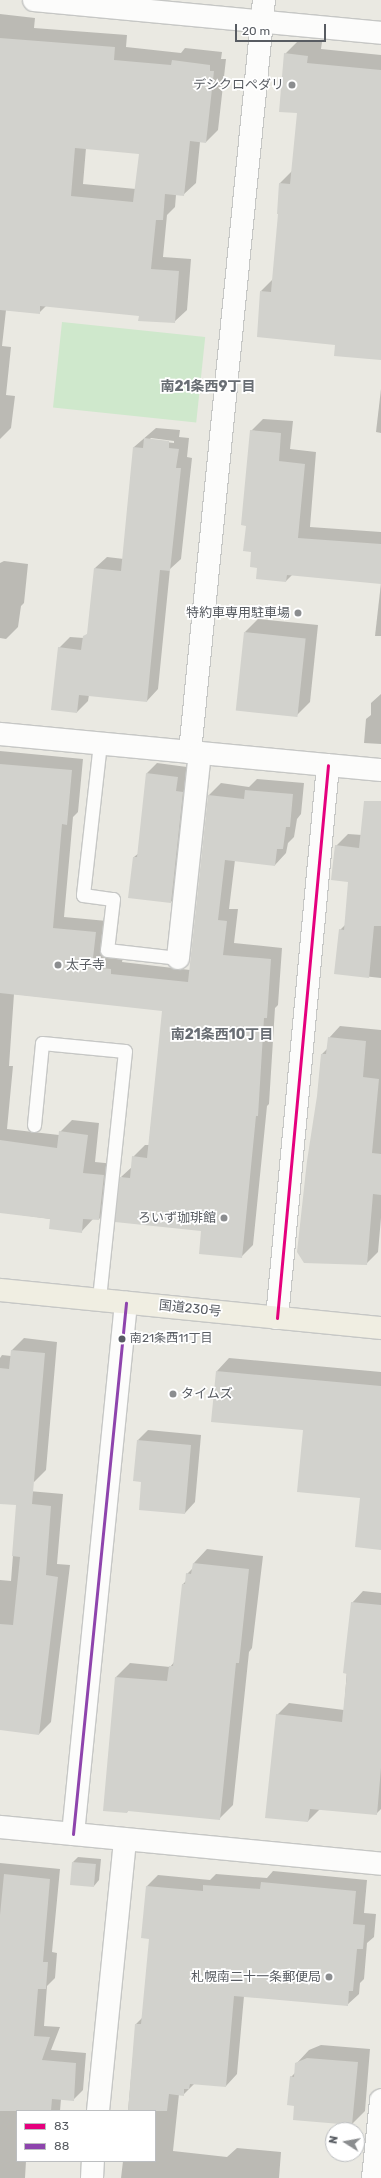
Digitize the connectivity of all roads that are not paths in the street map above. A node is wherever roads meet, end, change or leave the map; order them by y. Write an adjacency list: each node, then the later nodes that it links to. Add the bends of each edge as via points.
1 (34, 0): 3 (street)
2 (264, 0): 4 (street)
3 (83, 2): 4 (street)
4 (262, 22): 5 (street); 8 (street)
5 (381, 33)
6 (0, 734): 7 (street)
7 (100, 743): 8 (street); 11 (lane, via 83,895 113,899 107,950)
8 (195, 752): 9 (street); 11 (street)
9 (328, 765): 10 (street); 16 (street)
10 (381, 770)
11 (178, 958)
12 (34, 1126): 14 (lane, via 42,1043 125,1051)
13 (0, 1290): 14 (highway, 国道230号)
14 (99, 1300): 15 (highway, 国道230号)
15 (126, 1303): 16 (highway, 国道230号); 19 (street)
16 (277, 1318): 17 (highway, 国道230号)
17 (381, 1328)
18 (0, 1827): 19 (street)
19 (73, 1834): 20 (street)
20 (125, 1839): 21 (street); 23 (street)
21 (381, 1864)
22 (381, 2100): 26 (street)
23 (98, 2110)
24 (93, 2162): 25 (street)
25 (92, 2178)
26 (373, 2178)

